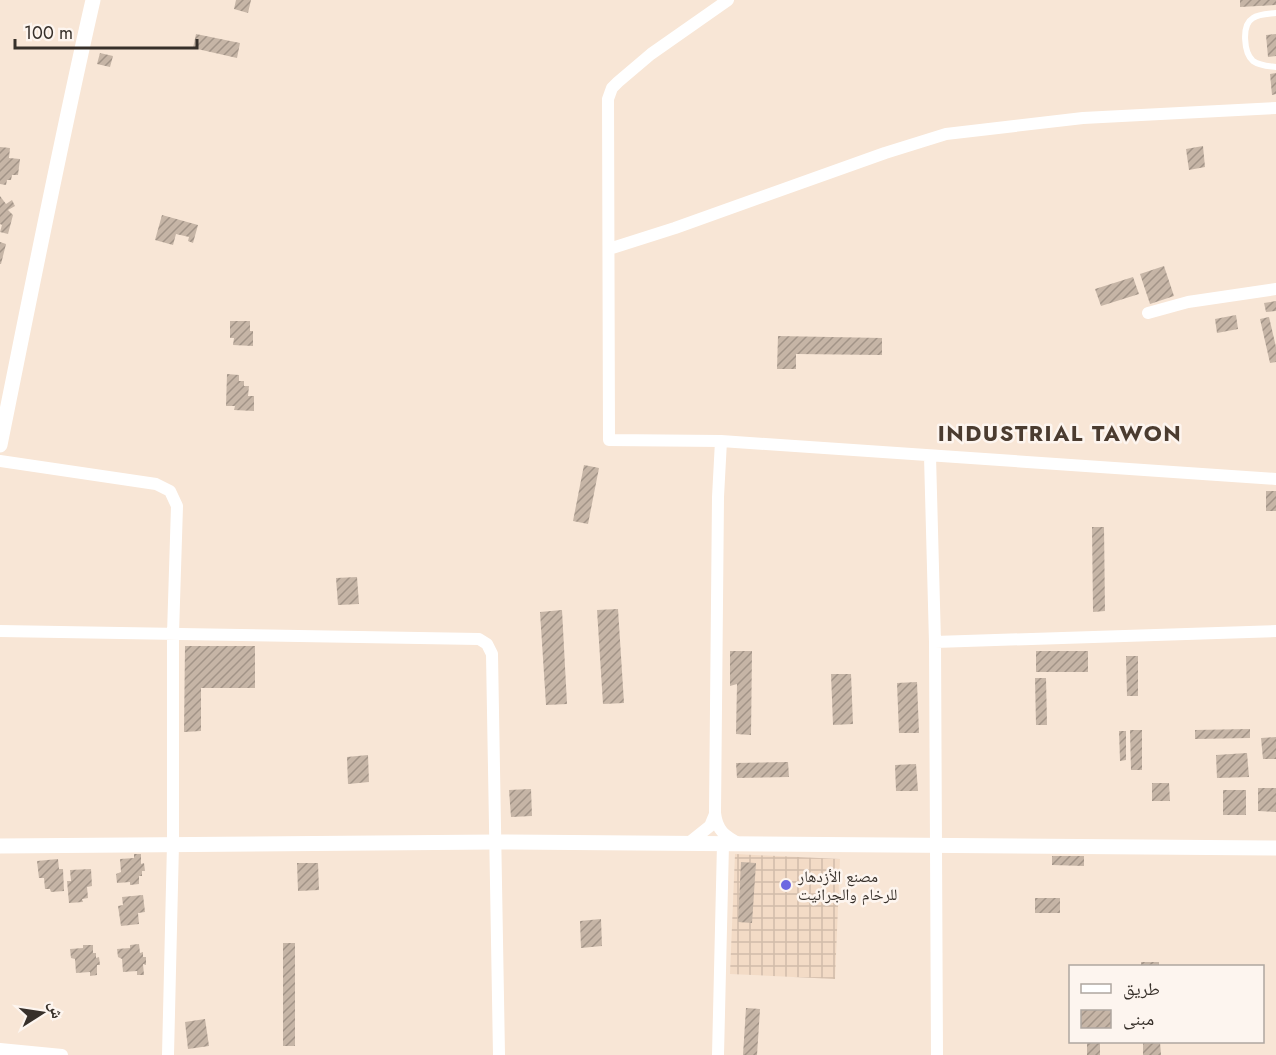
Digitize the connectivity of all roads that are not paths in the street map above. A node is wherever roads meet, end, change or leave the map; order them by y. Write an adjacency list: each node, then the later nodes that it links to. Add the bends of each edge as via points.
1 (93, 0): 10 (street)
2 (728, 0): 6 (street, via 651,54 612,88 608,99)
3 (1276, 13): 4 (lane, via 1254,17 1245,33 1250,58 1261,65)
4 (1276, 67)
5 (1276, 108): 6 (street, via 1083,118 946,134)
6 (609, 249): 9 (street, via 609,440)
7 (1276, 289): 8 (street, via 1188,302)
8 (1148, 313)
9 (721, 441): 11 (street); 18 (street)
10 (0, 443)
11 (930, 456): 13 (street); 17 (street)
12 (0, 461): 16 (street, via 156,484 170,491 177,506)
13 (1276, 479)
14 (0, 631): 16 (street)
15 (1276, 631): 17 (street)
16 (173, 634): 19 (street, via 479,639 487,644 492,654); 21 (street)
17 (935, 642): 25 (street)
18 (715, 813): 20 (street, via 710,826); 23 (street, via 723,835)
19 (496, 842): 20 (street); 21 (street); 30 (street)
20 (690, 843): 22 (street)
21 (173, 844): 24 (street); 29 (street)
22 (723, 844): 23 (street); 31 (street)
23 (741, 845): 25 (street)
24 (0, 846)
25 (935, 846): 26 (street); 32 (street)
26 (1276, 848)
27 (0, 1049): 28 (street)
28 (62, 1055)
29 (168, 1055)
30 (499, 1055)
31 (717, 1055)
32 (937, 1055)

